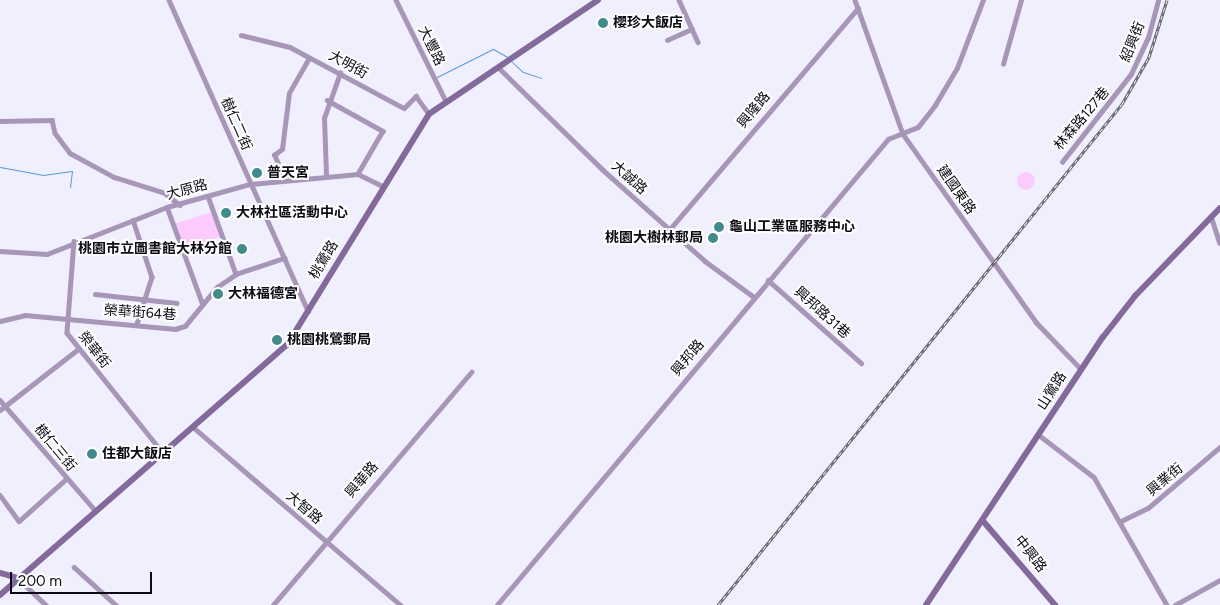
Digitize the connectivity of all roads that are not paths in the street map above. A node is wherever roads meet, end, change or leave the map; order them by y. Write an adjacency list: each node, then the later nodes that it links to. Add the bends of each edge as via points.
1 (170, 0): 28 (street, 樹仁二街)
2 (396, 0): 20 (street, 大豐路)
3 (597, 0): 16 (main road, 桃鶯路)
4 (679, 0): 10 (street)
5 (855, 0): 9 (street, 建國東路)
6 (1021, 0): 15 (street)
7 (1158, 0): 18 (street, 紹興街, via 1148,38)
8 (982, 2): 23 (street, 興邦路, via 957,68 935,105 918,127)
9 (858, 8): 23 (street, 建國東路); 36 (street, 興隆路)
10 (692, 29): 12 (street); 13 (street)
11 (241, 35): 14 (street, 大明街, via 290,47)
12 (667, 40)
13 (698, 42)
14 (309, 58): 17 (street, 大明街); 27 (street, via 289,94 282,149 274,155)
15 (1003, 64)
16 (498, 67): 20 (main road, 桃鶯路); 36 (street, 大誠路)
17 (340, 73): 19 (street); 21 (street, 大明街, via 404,108 416,96)
18 (1120, 90): 24 (street, 林森路127巷)
19 (327, 100): 25 (street, via 383,131); 26 (street)
20 (446, 101): 21 (main road, 桃鶯路)
21 (429, 114): 29 (main road, 桃鶯路)
22 (0, 121): 31 (street, via 52,120 55,132 70,153 96,169 165,193)
23 (903, 134): 42 (street, 興邦路, via 888,139); 54 (street, 建國東路, via 1036,322)
24 (1062, 162)
25 (358, 174): 26 (street, 大原路); 29 (street, 大原路)
26 (326, 175): 27 (street, 大原路)
27 (284, 178): 28 (street, 大原路)
28 (250, 184): 30 (street, 大原路); 40 (street, 樹仁二街)
29 (384, 186): 48 (main road, 桃鶯路)
30 (208, 196): 31 (street, 大原路); 41 (street)
31 (180, 205): 32 (street, 大原路)
32 (167, 207): 35 (street, 大原路); 47 (street)
33 (1220, 208): 34 (main road, 山鶯路)
34 (1211, 216): 38 (street); 54 (main road, 山鶯路, via 1135,296)
35 (133, 220): 37 (street, 大原路); 45 (street, via 152,276)
36 (670, 229): 44 (street, 大誠路)
37 (74, 240): 39 (street, 大原路, via 47,254); 49 (street, 榮華街)
38 (1220, 244)
39 (0, 251)
40 (284, 258): 41 (street, 榮華街64巷); 48 (street, 樹仁二街)
41 (236, 274): 47 (street, 榮華街64巷)
42 (768, 280): 44 (street, 興邦路); 53 (street, 興邦路31巷)
43 (95, 294): 45 (street)
44 (754, 296): 78 (street, 興邦路)
45 (146, 301): 46 (street); 51 (street)
46 (177, 303)
47 (203, 305): 51 (street, 榮華街64巷, via 185,326 175,329)
48 (308, 311): 59 (main road, 桃鶯路, via 287,345)
49 (67, 318): 50 (street, 榮華街64巷, via 25,315); 51 (street, 榮華街64巷); 52 (street, 榮華街, via 67,333)
50 (0, 320)
51 (138, 324)
52 (78, 348): 57 (street); 62 (street, 榮華街)
53 (861, 363)
54 (1081, 369): 60 (main road, 山鶯路)
55 (471, 372): 68 (street, 興華路)
56 (0, 400): 57 (street, 樹仁三街)
57 (5, 406): 58 (street); 63 (street, 樹仁三街)
58 (0, 410)
59 (193, 427): 62 (main road, 桃鶯路); 68 (street, 大智路)
60 (1039, 435): 66 (main road, 山鶯路); 67 (street, via 1094,477)
61 (1220, 447): 67 (street, 興業街, via 1148,508)
62 (163, 453): 65 (main road, 桃鶯路)
63 (66, 479): 64 (street, via 19,521); 65 (street, 樹仁三街)
64 (0, 495)
65 (95, 510): 71 (main road, 桃鶯路)
66 (983, 521): 79 (main road, 山鶯路); 80 (main road, 中興路)
67 (1119, 522): 81 (street)
68 (325, 540): 76 (street, 興華路); 77 (street, 大智路)
69 (74, 567): 75 (street)
70 (0, 573): 71 (main road)
71 (17, 578): 73 (main road, 桃鶯路); 74 (street)
72 (1220, 580): 82 (street)
73 (0, 595)
74 (46, 605)
75 (116, 605)
76 (272, 605)
77 (401, 605)
78 (497, 605)
79 (926, 605)
80 (1055, 605)
81 (1166, 605)
82 (1175, 605)

